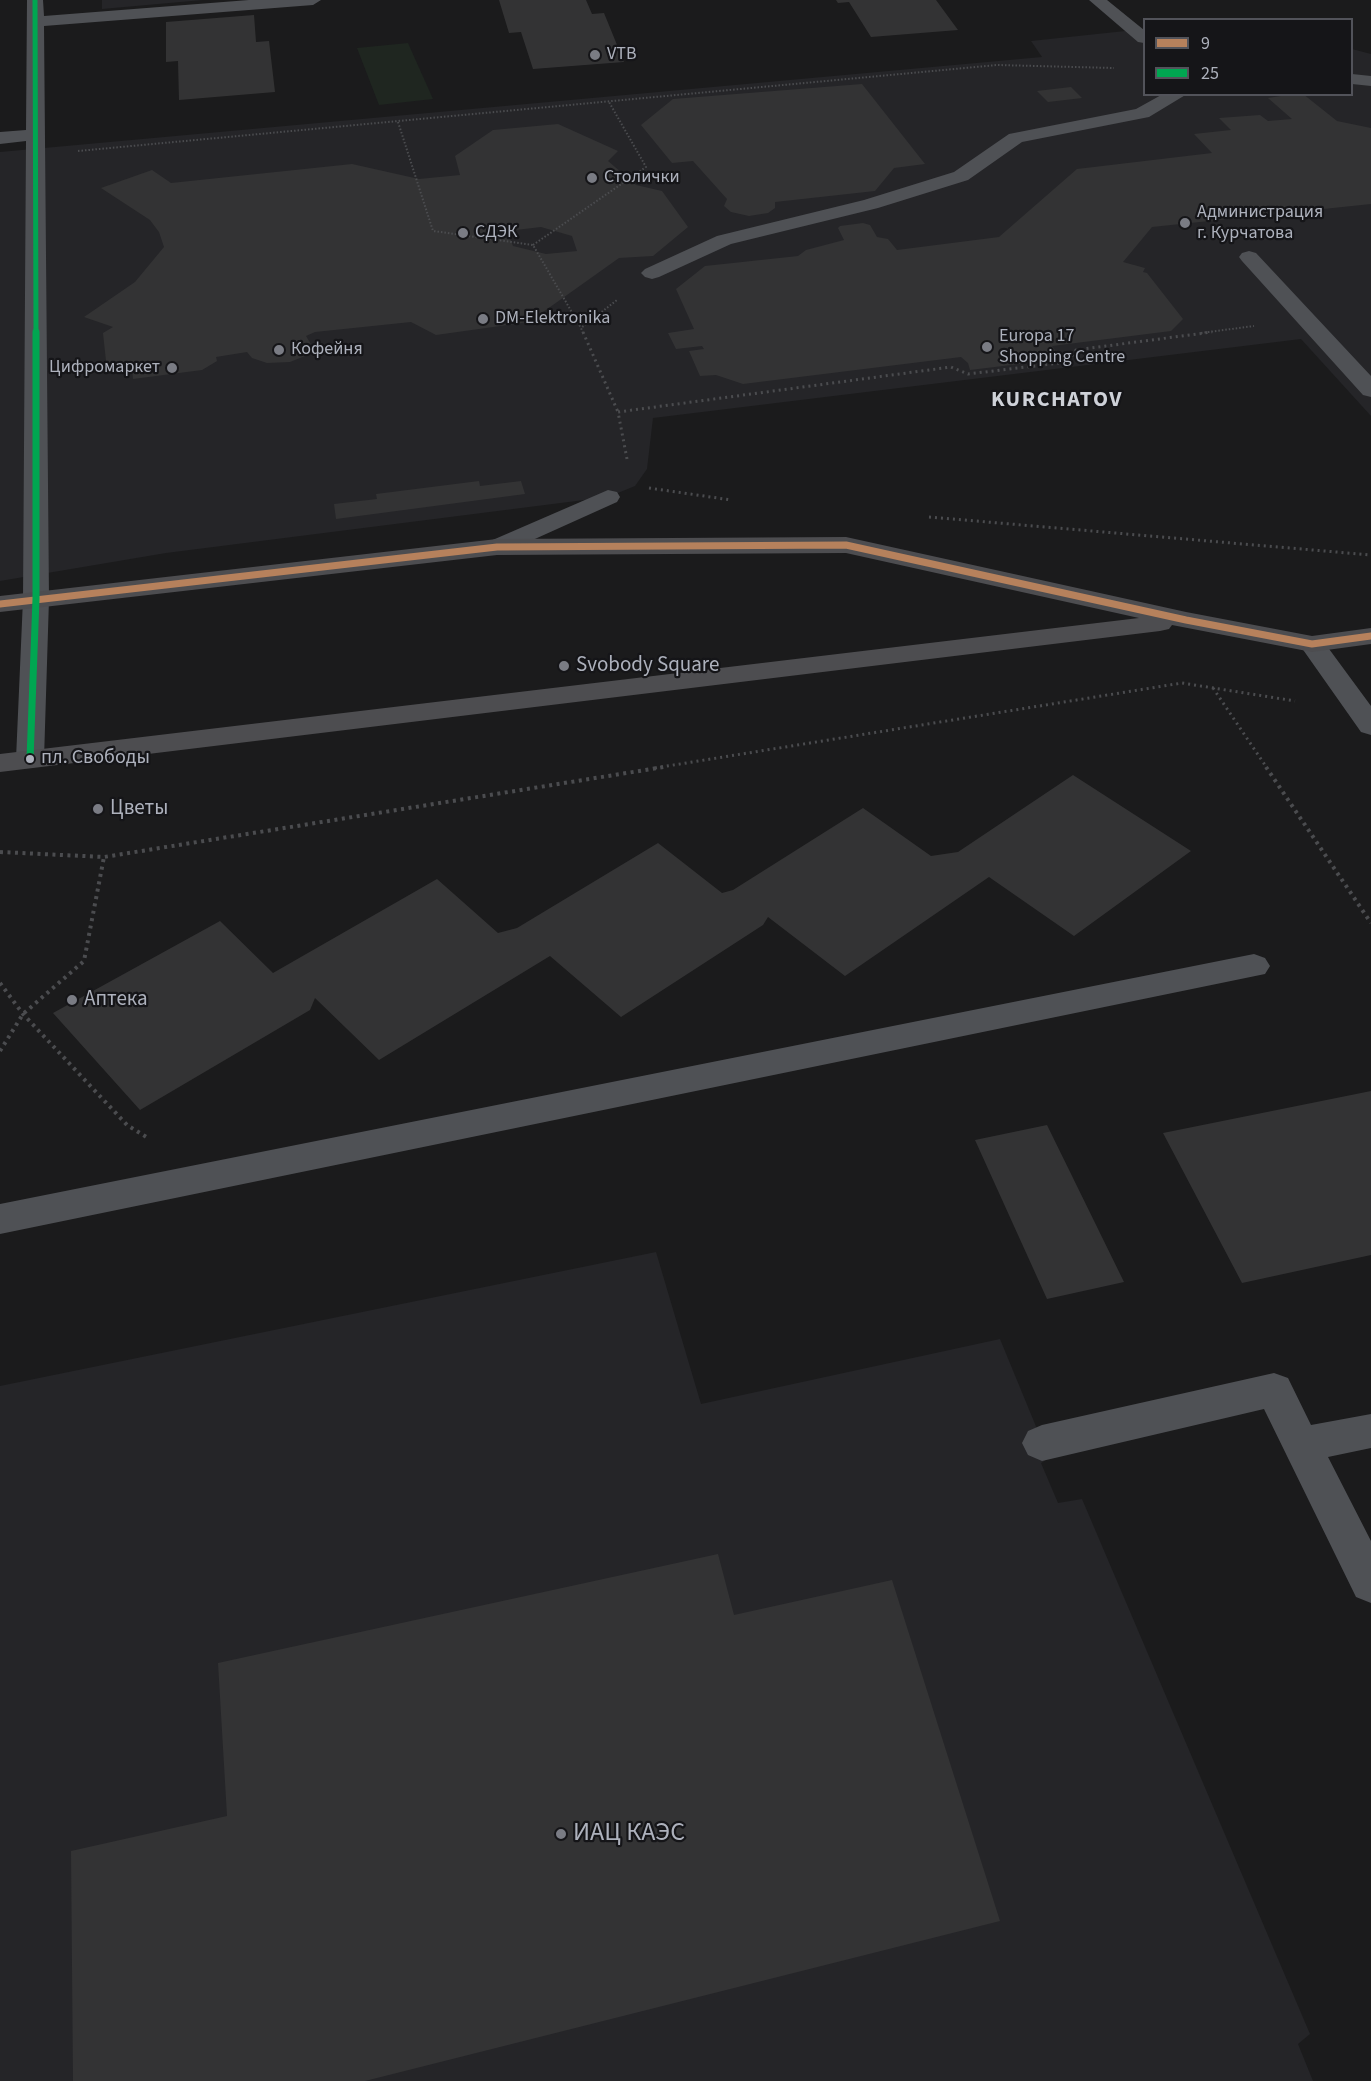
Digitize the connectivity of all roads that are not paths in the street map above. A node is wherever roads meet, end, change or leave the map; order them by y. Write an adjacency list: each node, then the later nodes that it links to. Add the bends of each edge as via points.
1 (313, 0): 3 (street)
2 (1097, 0): 4 (street)
3 (35, 11): 9 (street)
4 (1143, 37)
5 (1353, 78): 6 (street)
6 (1371, 81)
7 (1174, 96): 11 (street, via 1142,113 1016,138 961,176 871,204 724,240)
8 (0, 138): 9 (street)
9 (34, 145): 15 (street)
10 (1249, 258): 12 (street)
11 (652, 273)
12 (1371, 390)
13 (608, 497): 14 (street)
14 (497, 547): 15 (main road); 17 (main road, via 846,545)
15 (36, 599): 16 (main road); 21 (street)
16 (0, 604)
17 (1186, 620): 19 (main road); 21 (main road)
18 (1371, 636): 19 (main road)
19 (1312, 644): 20 (street)
20 (1371, 726)
21 (30, 759): 22 (main road)
22 (0, 763)
23 (1254, 966): 24 (street)
24 (0, 1219)
25 (1371, 1431): 27 (street)
26 (1042, 1443): 27 (street, via 1274,1390)
27 (1301, 1445): 28 (street)
28 (1371, 1583)

